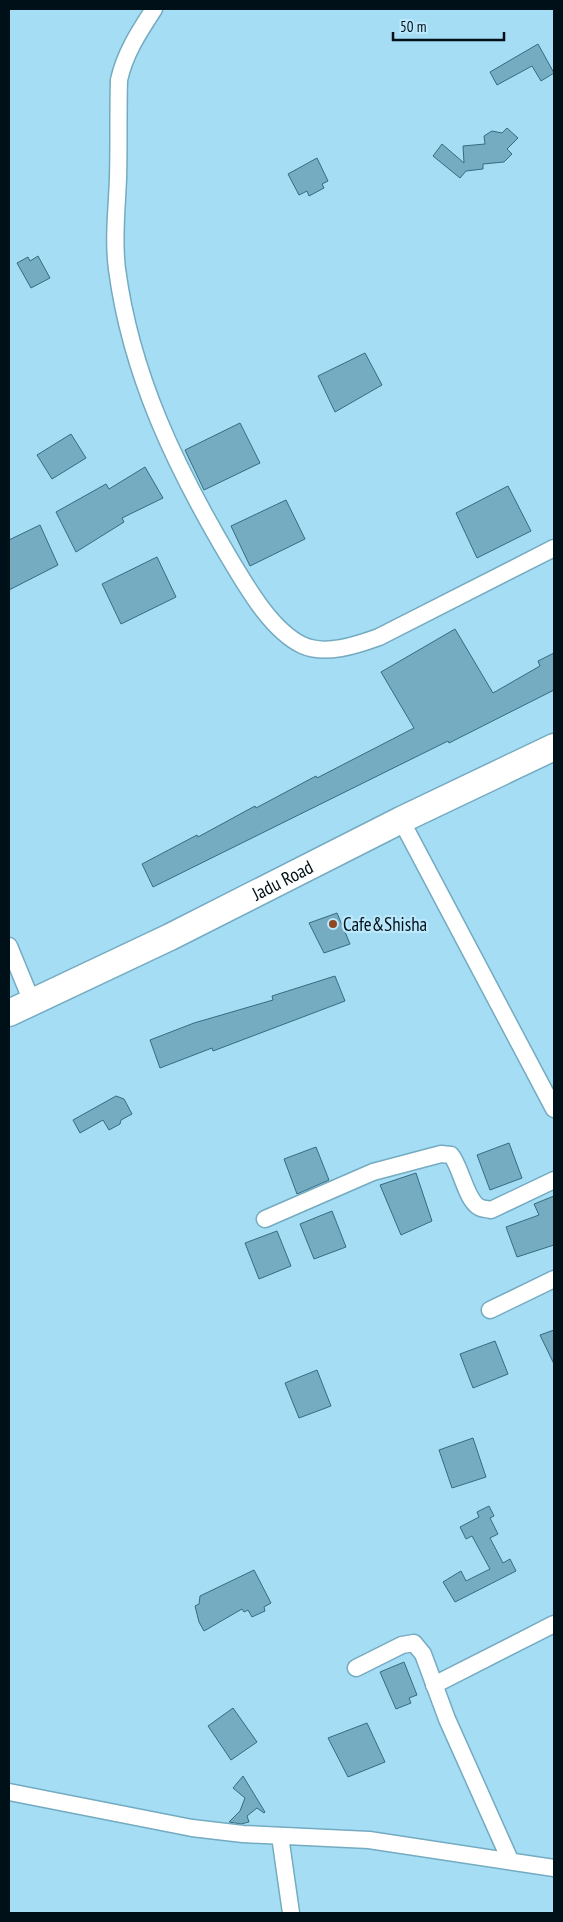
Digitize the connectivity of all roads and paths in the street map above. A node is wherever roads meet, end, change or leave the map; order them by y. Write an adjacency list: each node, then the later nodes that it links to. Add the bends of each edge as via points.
1 (154, 9): 2 (street, via 128,50 119,80 117,267 124,314 139,368 183,476 253,594 278,627 303,645 350,646 379,637)
2 (554, 548)
3 (554, 747): 4 (highway, Jadu Road)
4 (401, 820): 6 (highway, Jadu Road, via 170,938); 7 (street)
5 (9, 946): 6 (street)
6 (20, 1008)
7 (554, 1109)
8 (554, 1180): 9 (street, via 491,1210 478,1207 456,1162 451,1155 441,1154 373,1172)
9 (265, 1219)
10 (554, 1279): 11 (street)
11 (490, 1310)
12 (554, 1624): 14 (street)
13 (356, 1668): 14 (street, via 402,1645 414,1643 423,1654)
14 (434, 1684): 17 (street)
15 (9, 1792): 16 (street, via 192,1828)
16 (280, 1836): 17 (street, via 369,1840); 19 (street)
17 (510, 1860): 18 (street)
18 (554, 1868)
19 (291, 1913)

